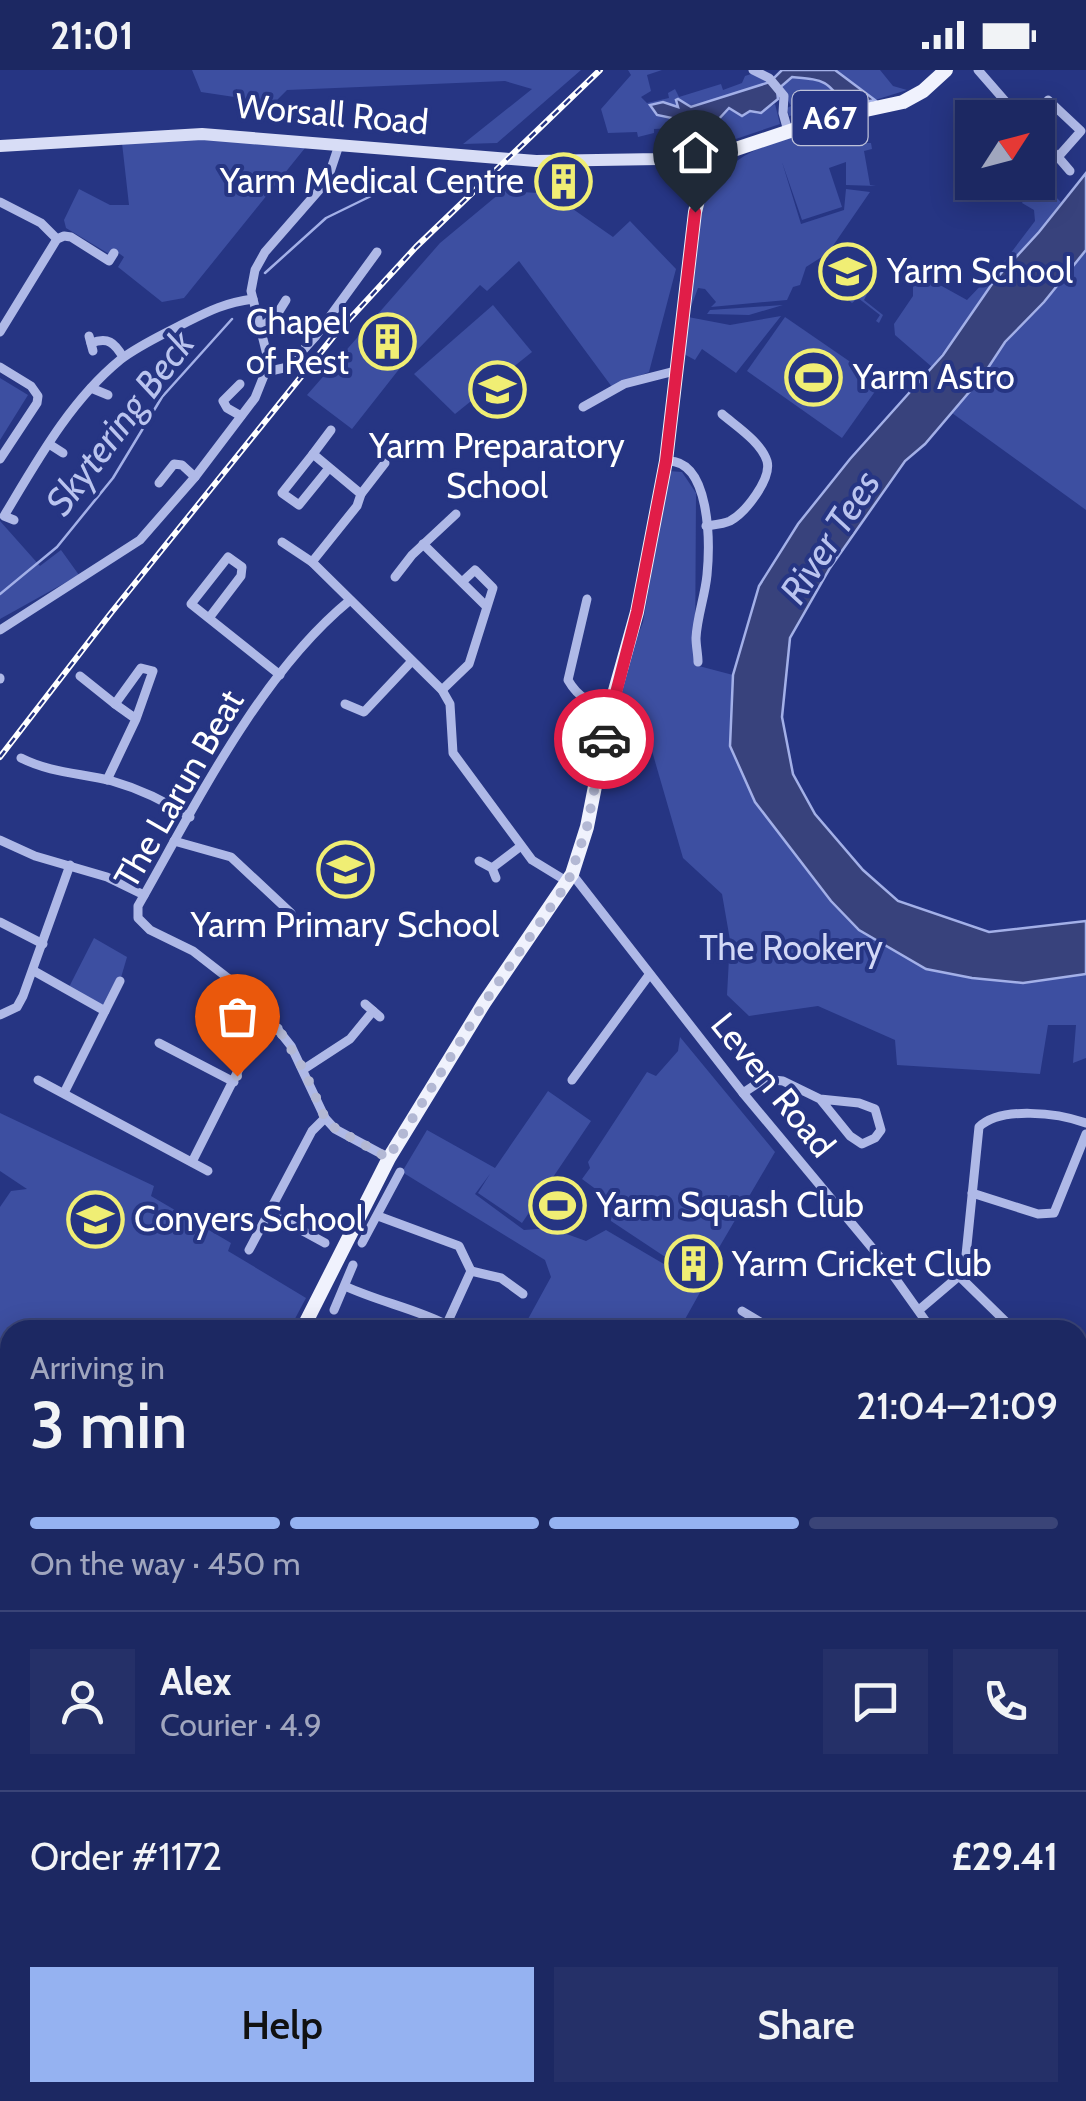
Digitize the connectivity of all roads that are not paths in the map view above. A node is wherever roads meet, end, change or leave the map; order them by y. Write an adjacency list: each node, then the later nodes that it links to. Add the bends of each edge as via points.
1 (753, 70): 6 (street, via 780,89)
2 (978, 70): 4 (street)
3 (937, 73): 6 (main road, A67, via 903,102)
4 (1004, 100)
5 (1055, 107): 10 (street, via 1081,131)
6 (788, 131): 11 (main road, A67)
7 (339, 145): 8 (main road, Worsall Road, via 202,134); 12 (main road, Worsall Road, via 536,161); 19 (street, via 328,181 265,252)
8 (0, 146)
9 (1055, 154): 10 (street)
10 (1058, 157): 13 (street)
11 (719, 158): 12 (main road, Worsall Road, via 699,145); 14 (main road)
12 (659, 159): 14 (main road, via 682,164)
13 (1070, 170)
14 (700, 185): 26 (main road)
15 (0, 202): 16 (street)
16 (57, 239): 18 (street, via 70,238 109,261); 22 (street)
17 (377, 252): 27 (street, via 288,367)
18 (114, 254)
19 (252, 299): 21 (street); 24 (street, via 225,302)
20 (286, 300): 21 (street)
21 (261, 327): 27 (street)
22 (0, 332)
23 (91, 343): 24 (street, via 110,341)
24 (124, 357): 29 (street)
25 (0, 367): 40 (street, via 38,396)
26 (675, 371): 31 (street, via 624,384); 41 (main road)
27 (266, 372): 33 (street)
28 (240, 384): 33 (street, via 223,401)
29 (91, 388): 30 (street); 37 (street)
30 (108, 395)
31 (583, 407)
32 (722, 414): 34 (street)
33 (241, 416): 44 (street)
34 (733, 424): 36 (street); 49 (street, via 754,442 768,468 744,508 729,522)
35 (331, 430): 39 (street)
36 (725, 433)
37 (49, 444): 38 (street); 48 (street, via 4,516)
38 (63, 453)
39 (313, 454): 43 (street); 43 (street, via 282,493 299,504)
40 (0, 459)
41 (666, 461): 49 (street, via 692,471 700,484); 67 (main road)
42 (384, 463): 46 (street)
43 (329, 468): 46 (street)
44 (196, 477): 45 (street, via 174,464); 59 (street, via 140,540)
45 (159, 483)
46 (361, 494): 52 (street)
47 (456, 514): 51 (street)
48 (14, 520)
49 (706, 526): 60 (street, via 707,572 696,639)
50 (282, 542): 52 (street)
51 (424, 544): 53 (street); 54 (street)
52 (312, 562): 55 (street)
53 (395, 577)
54 (462, 582): 57 (street); 57 (street, via 475,570 493,588)
55 (349, 601): 61 (street); 62 (street, The Larun Beat)
56 (589, 604): 67 (street, via 568,680 580,697)
57 (486, 606): 64 (street, via 469,664)
58 (210, 618): 58 (street, via 191,604 228,557 242,566 241,576); 62 (street)
59 (0, 630)
60 (702, 657)
61 (412, 661): 64 (street); 66 (street, via 364,712)
62 (280, 675): 71 (street, The Larun Beat)
63 (80, 676): 65 (street)
64 (442, 690): 74 (street, Leven Road, via 450,704 453,752)
65 (116, 704): 68 (street); 68 (street, via 141,668 153,671)
66 (345, 704)
67 (611, 705): 77 (main road)
68 (136, 718): 70 (street)
69 (29, 759): 70 (street, via 40,768)
70 (107, 780): 71 (street)
71 (190, 817): 73 (street, The Larun Beat)
72 (0, 840): 76 (street)
73 (174, 841): 78 (street, The Larun Beat); 79 (street, via 231,857)
74 (521, 846): 75 (street, via 494,873); 77 (street, Leven Road, via 532,860)
75 (479, 861)
76 (70, 865): 78 (street); 81 (street)
77 (570, 878): 83 (street, Leven Road); 100 (main road)
78 (144, 895): 88 (street, The Larun Beat, via 138,906 142,924 223,972)
79 (284, 910)
80 (0, 922): 81 (street)
81 (43, 944): 82 (street)
82 (34, 971): 85 (street); 87 (street, via 17,1007)
83 (650, 974): 92 (street); 95 (street, Leven Road)
84 (120, 980): 85 (street)
85 (105, 1011): 94 (street)
86 (373, 1011): 90 (street, via 350,1040)
87 (0, 1015)
88 (278, 1028): 90 (street, The Larun Beat); 93 (street, via 245,1057)
89 (159, 1043): 93 (street)
90 (304, 1070): 97 (street, The Larun Beat)
91 (38, 1080): 94 (street)
92 (572, 1080)
93 (234, 1082): 101 (street)
94 (64, 1093): 101 (street)
95 (743, 1093): 96 (street, via 764,1079 784,1080); 121 (street, Leven Road)
96 (820, 1099): 96 (street, via 874,1109 882,1130 862,1144)
97 (325, 1118): 100 (street); 105 (street)
98 (1086, 1123): 104 (street, via 989,1118 979,1127)
99 (1086, 1134): 104 (street, via 1054,1213)
100 (388, 1158): 122 (main road)
101 (192, 1162): 102 (street)
102 (208, 1170)
103 (400, 1172): 106 (street)
104 (972, 1193): 115 (street)
105 (270, 1213): 108 (street); 111 (street)
106 (378, 1216): 110 (street); 114 (street, via 459,1246)
107 (320, 1224): 108 (street)
108 (313, 1236): 109 (street)
109 (325, 1243)
110 (362, 1243)
111 (249, 1250)
112 (354, 1265): 117 (street)
113 (509, 1267): 116 (street)
114 (471, 1271): 116 (street); 124 (street)
115 (959, 1276): 121 (street); 128 (street)
116 (502, 1278): 118 (street)
117 (345, 1286): 119 (street); 123 (street)
118 (523, 1294)
119 (334, 1310)
120 (742, 1311): 125 (street)
121 (922, 1314): 126 (street); 127 (street, Leven Road)
122 (307, 1320)
123 (433, 1320)
124 (449, 1320)
125 (750, 1320)
126 (920, 1320)
127 (926, 1320)
128 (1004, 1320)

